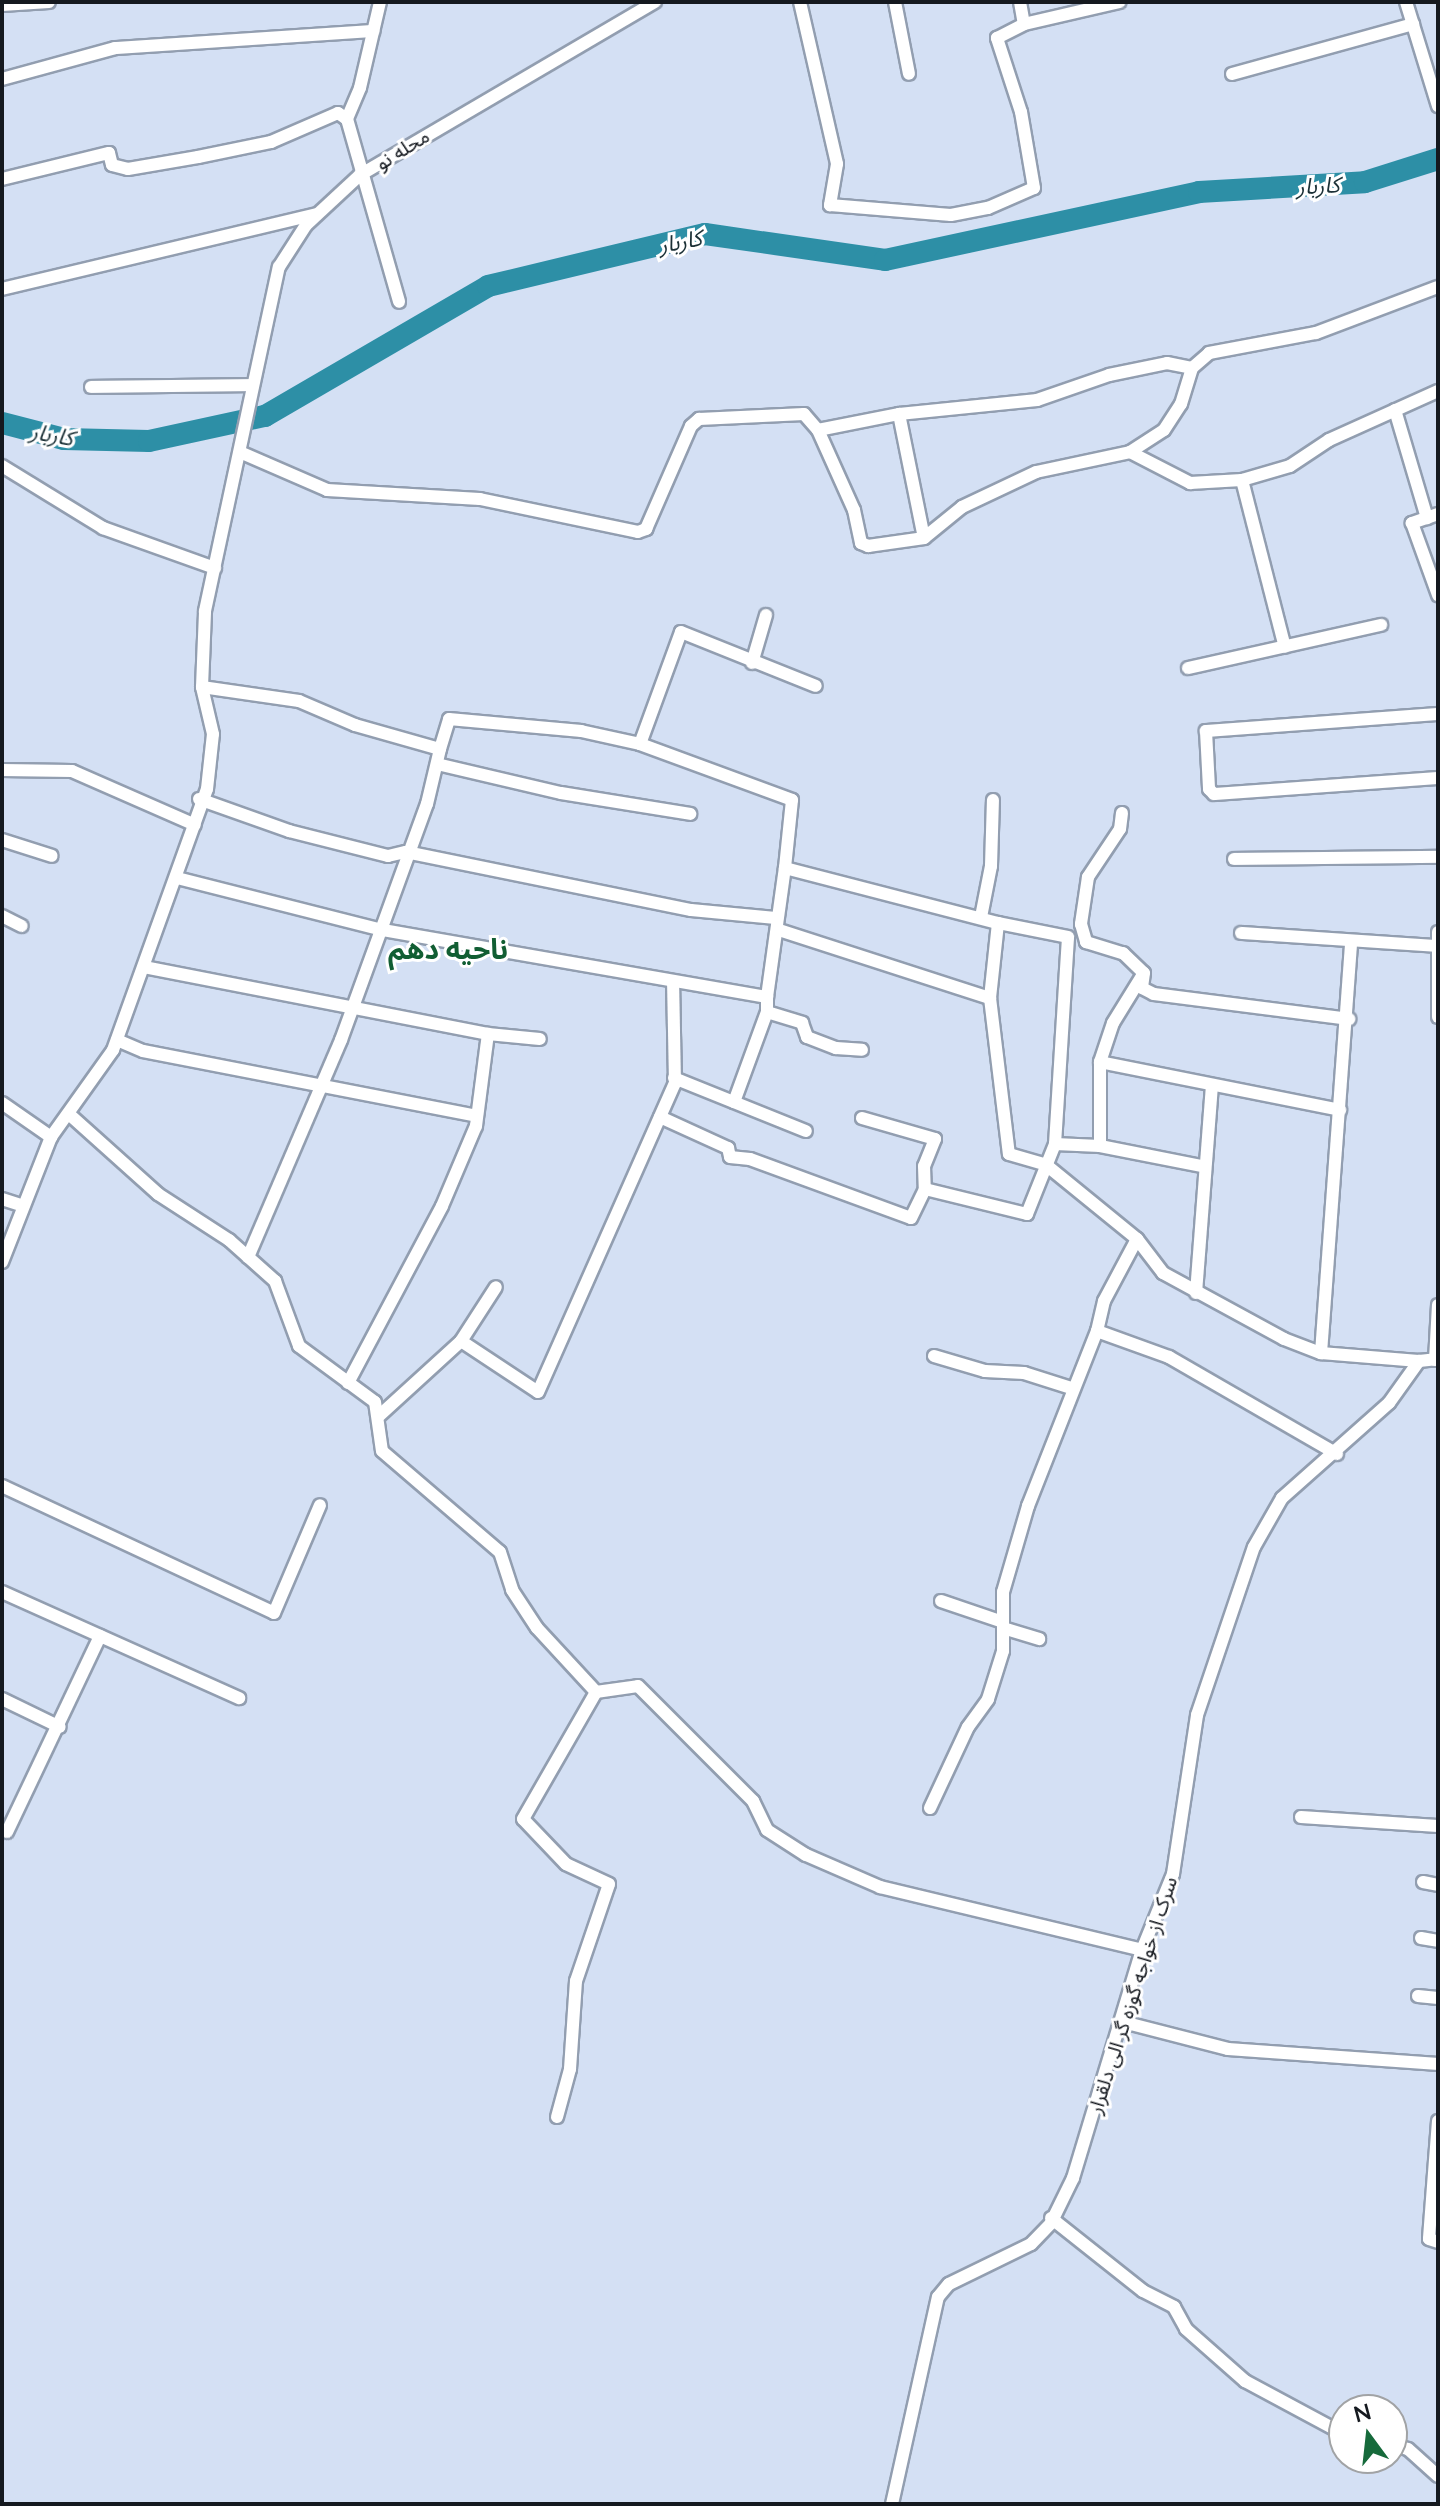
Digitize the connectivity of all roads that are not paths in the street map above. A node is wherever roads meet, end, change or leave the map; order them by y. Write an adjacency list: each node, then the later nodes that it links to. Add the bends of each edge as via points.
1 (49, 2): 9 (street)
2 (380, 2): 12 (street)
3 (655, 2): 18 (street, محله نو)
4 (800, 2): 10 (street, via 837,164 830,205 951,215 988,208 1034,188 1021,112 997,38)
5 (895, 2): 13 (street)
6 (1020, 2): 10 (street)
7 (1119, 2): 10 (street)
8 (1406, 2): 11 (street)
9 (2, 5)
10 (1024, 24)
11 (1413, 24): 14 (street); 16 (street)
12 (373, 31): 15 (street, via 115,48); 17 (street)
13 (909, 74)
14 (1232, 74)
15 (2, 79)
16 (1438, 106)
17 (347, 119): 18 (street); 19 (street, via 338,113 271,142 156,164 112,165 109,153)
18 (360, 175): 20 (street, محله نو); 23 (street)
19 (2, 179)
20 (320, 213): 22 (street); 25 (street, محله نو, via 279,267)
21 (1438, 287): 24 (street, via 1316,333 1209,353)
22 (2, 289)
23 (399, 302)
24 (1192, 368): 29 (street, via 1167,363 1109,375 1037,400); 32 (street, via 1181,404 1164,430)
25 (252, 385): 26 (street); 31 (street, محله نو)
26 (91, 387)
27 (1438, 391): 28 (street)
28 (1395, 410): 34 (street, via 1329,440 1290,466); 35 (street)
29 (899, 414): 30 (street); 36 (street)
30 (818, 430): 31 (street, via 804,414 699,419 691,426 646,529 638,532 480,499 327,490); 36 (street, via 854,510 861,543)
31 (242, 450): 37 (street, محله نو)
32 (1130, 452): 34 (street, via 1190,483); 36 (street, via 1036,472 962,507)
33 (2, 466): 37 (street, via 103,528)
34 (1242, 480): 41 (street)
35 (1433, 516): 38 (street, via 1412,523)
36 (924, 538)
37 (215, 568): 45 (street, محله نو, via 205,611)
38 (1438, 595)
39 (766, 615): 42 (street)
40 (1381, 625): 41 (street)
41 (1285, 647): 43 (street)
42 (752, 663): 44 (street); 47 (street, via 686,634 676,635)
43 (1188, 668)
44 (816, 686)
45 (202, 687): 48 (street, via 299,701 355,725); 52 (street, محله نو, via 213,734 207,789)
46 (1438, 714): 51 (street, via 1206,731 1209,789 1214,794)
47 (640, 744): 48 (street, via 581,731 449,719); 62 (street, via 792,800)
48 (440, 749): 49 (street)
49 (437, 764): 55 (street, via 561,793); 58 (street)
50 (2, 770): 56 (street, via 72,771)
51 (1438, 778)
52 (199, 799): 56 (street, محله نو); 58 (street, via 303,835 388,856)
53 (993, 800): 65 (street, via 991,866)
54 (1122, 813): 75 (street, via 1120,829 1088,877 1081,924 1086,942 1123,953)
55 (690, 814)
56 (195, 825): 63 (street, محله نو)
57 (2, 840): 59 (street)
58 (406, 852): 67 (street); 69 (street)
59 (52, 856)
60 (1438, 857): 61 (street)
61 (1234, 859)
62 (785, 868): 65 (street); 67 (street)
63 (177, 878): 69 (street); 74 (street, محله نو)
64 (2, 916): 68 (street)
65 (981, 917): 66 (street)
66 (998, 923): 78 (street); 100 (street, via 1068,937)
67 (777, 924): 77 (street); 78 (street)
68 (22, 926)
69 (383, 930): 76 (street); 79 (street)
70 (1438, 932): 73 (street)
71 (1241, 933): 72 (street)
72 (1351, 942): 73 (street); 82 (street)
73 (1437, 946): 81 (street)
74 (144, 967): 79 (street); 85 (street, محله نو)
75 (1144, 973): 82 (street, via 1142,988 1154,994); 87 (street, via 1113,1023)
76 (673, 983): 77 (street); 88 (street)
77 (767, 997): 80 (street)
78 (990, 998): 102 (street, via 1009,1154)
79 (354, 1006): 83 (street); 89 (street)
80 (767, 1012): 86 (street, via 802,1023 807,1037 836,1048); 91 (street)
81 (1438, 1017)
82 (1349, 1019): 93 (street)
83 (488, 1034): 84 (street); 95 (street)
84 (540, 1039)
85 (117, 1040): 89 (street, via 143,1051); 94 (street, محله نو)
86 (862, 1050)
87 (1100, 1062): 90 (street); 101 (street)
88 (674, 1078): 91 (street); 96 (street)
89 (321, 1086): 95 (street); 108 (street)
90 (1212, 1086): 93 (street); 103 (street)
91 (734, 1102): 98 (street)
92 (2, 1103): 99 (street)
93 (1340, 1110): 115 (street)
94 (70, 1115): 99 (street, محله نو); 108 (street, via 158,1194)
95 (477, 1116): 119 (street, via 442,1206)
96 (660, 1117): 104 (street, via 728,1148 730,1157 750,1159 911,1218); 114 (street, via 538,1392)
97 (862, 1118): 104 (street, via 935,1139 924,1166)
98 (806, 1131)
99 (51, 1137): 106 (street, محله نو)
100 (1055, 1144): 101 (street); 102 (street)
101 (1100, 1146): 103 (street)
102 (1045, 1164): 104 (street, via 1027,1214); 107 (street)
103 (1202, 1166): 111 (street, via 1204,1217)
104 (925, 1189)
105 (2, 1199): 106 (street)
106 (23, 1206): 109 (street, محله نو)
107 (1137, 1239): 111 (street, via 1163,1273); 113 (street, via 1104,1301)
108 (248, 1257): 119 (street, via 275,1281 299,1346)
109 (2, 1262)
110 (496, 1287): 114 (street)
111 (1196, 1293): 115 (street)
112 (1438, 1305): 117 (street)
113 (1097, 1331): 120 (street); 122 (street, via 1169,1357)
114 (461, 1341): 121 (street)
115 (1321, 1353): 118 (street)
116 (934, 1356): 120 (street, via 985,1371 1024,1373)
117 (1437, 1359): 118 (street)
118 (1419, 1361): 122 (street, سرک از خواجه گوزه گر الی دلقرار, via 1389,1403)
119 (348, 1383): 121 (street, via 375,1402)
120 (1074, 1389): 127 (street, via 1028,1506 1003,1592)
121 (380, 1415): 130 (street, via 382,1451 500,1552 512,1590 537,1628)
122 (1337, 1454): 142 (street, سرک از خواجه گوزه گر الی دلقرار, via 1282,1498 1254,1547 1197,1715 1173,1874)
123 (2, 1486): 124 (street, via 274,1613)
124 (320, 1505)
125 (2, 1592): 128 (street)
126 (941, 1601): 127 (street)
127 (1003, 1625): 129 (street); 134 (street, via 1003,1651 988,1699 968,1727)
128 (100, 1636): 131 (street); 133 (street)
129 (1039, 1639)
130 (596, 1692): 142 (street, via 638,1686 753,1801 767,1830 806,1855 880,1887); 147 (street, via 523,1819 566,1864 609,1884 576,1981 570,2069)
131 (239, 1698)
132 (2, 1699): 133 (street)
133 (60, 1727): 137 (street)
134 (930, 1808)
135 (1301, 1817): 136 (street)
136 (1438, 1826)
137 (7, 1832)
138 (1423, 1882): 139 (street)
139 (1438, 1885)
140 (1421, 1938): 141 (street)
141 (1438, 1941)
142 (1142, 1950): 145 (street, سرک از خواجه گوزه گر الی دلقرار)
143 (1418, 1996): 144 (street)
144 (1438, 1998)
145 (1123, 2022): 146 (street, via 1228,2049); 149 (street, سرک از خواجه گوزه گر الی دلقرار, via 1073,2178)
146 (1438, 2064)
147 (557, 2117)
148 (1438, 2121): 150 (street, via 1429,2239)
149 (1051, 2218): 151 (street, via 1143,2291 1174,2307 1186,2329 1245,2381); 154 (street, سرک از خواجه گوزه گر الی دلقرار, via 1031,2244 949,2284 938,2297)
150 (1438, 2242)
151 (1328, 2425)
152 (1408, 2449): 153 (street)
153 (1438, 2476)
154 (892, 2504)

